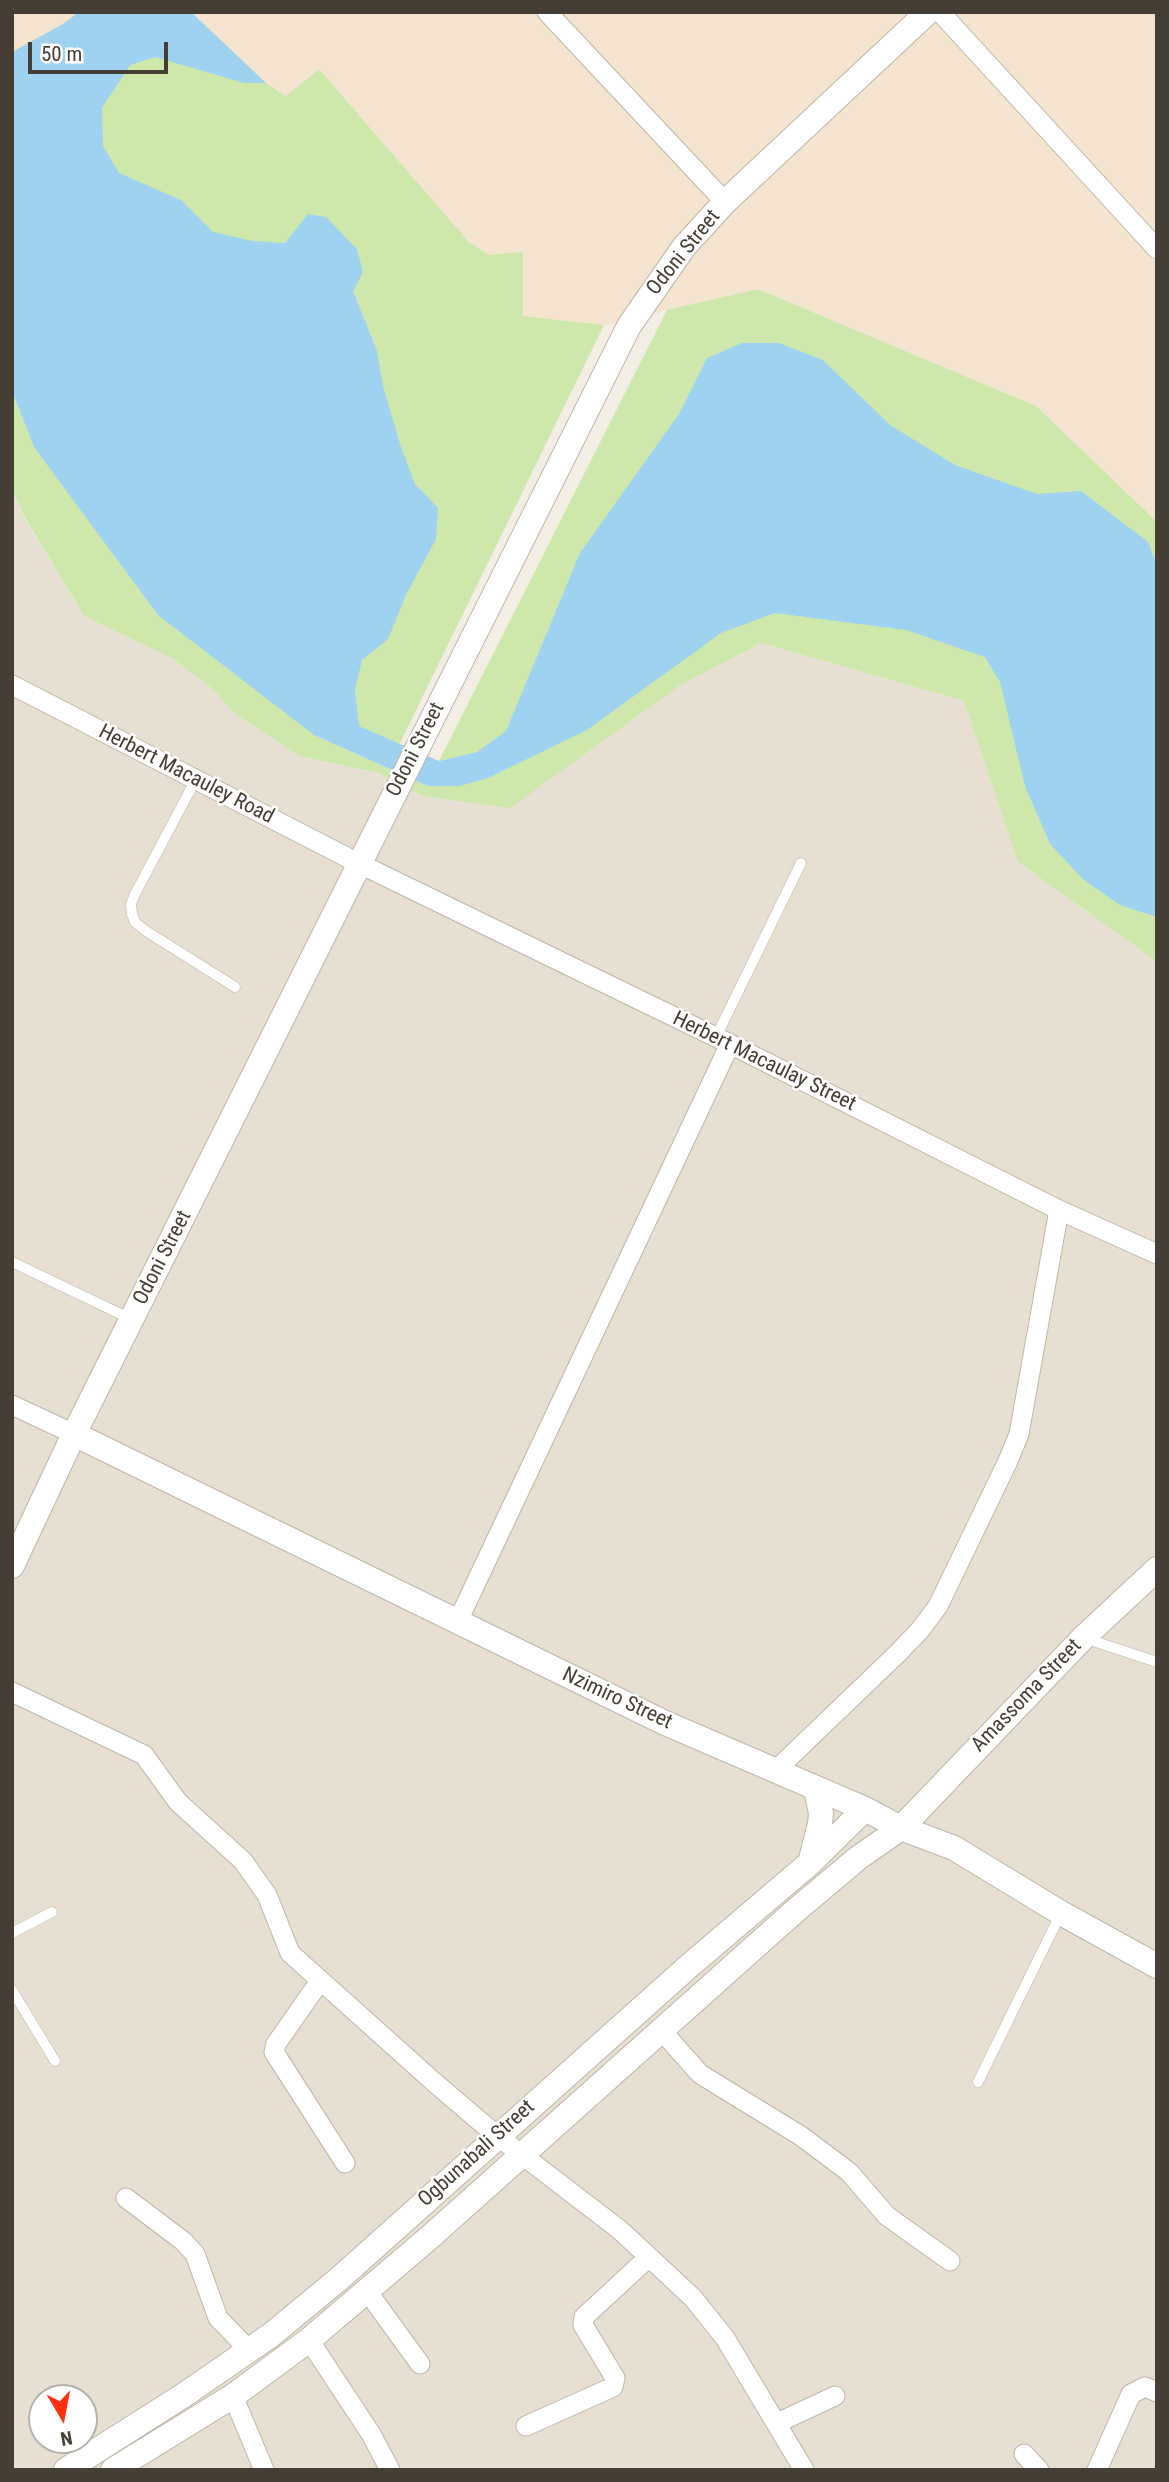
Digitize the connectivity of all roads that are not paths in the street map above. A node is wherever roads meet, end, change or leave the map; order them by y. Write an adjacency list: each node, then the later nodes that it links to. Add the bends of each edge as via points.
1 (547, 12): 4 (street)
2 (928, 12): 4 (street, Odoni Street)
3 (940, 12): 5 (street)
4 (725, 202): 9 (street, Odoni Street, via 684,247 629,326 396,789)
5 (1157, 249)
6 (12, 685): 7 (street, Herbert Macauley Road)
7 (195, 780): 9 (street, Herbert Macauley Road); 10 (lane, via 135,894 132,914 146,931)
8 (801, 863): 11 (lane)
9 (365, 867): 11 (street, Herbert Macaulay Street); 15 (street, Odoni Street)
10 (235, 987)
11 (723, 1041): 12 (street, Herbert Macaulay Street); 20 (street)
12 (1059, 1209): 13 (street, Herbert Macaulay Street); 24 (street, via 1018,1434 938,1606 897,1654)
13 (1157, 1254)
14 (12, 1262): 15 (lane)
15 (132, 1319): 17 (street, Odoni Street)
16 (12, 1405): 17 (street)
17 (74, 1434): 18 (street, Odoni Street); 20 (street, Nzimiro Street)
18 (12, 1566)
19 (1157, 1569): 21 (street, Amassoma Street)
20 (457, 1623): 24 (street, Nzimiro Street, via 665,1723)
21 (1083, 1638): 22 (lane); 27 (street, Amassoma Street)
22 (1157, 1662)
23 (12, 1692): 33 (street, via 144,1755 177,1802 243,1861 267,1895 290,1953)
24 (776, 1770): 25 (street, Nzimiro Street)
25 (816, 1789): 26 (street, Nzimiro Street); 28 (street, via 821,1813)
26 (865, 1810): 27 (street, Nzimiro Street); 28 (street, Ogbunabali Street)
27 (901, 1828): 30 (street, Nzimiro Street, via 954,1848); 35 (street, Ogbunabali Street, via 824,1886)
28 (810, 1863): 38 (street, Ogbunabali Street)
29 (52, 1912): 31 (lane)
30 (1061, 1913): 32 (street, Nzimiro Street); 37 (lane)
31 (12, 1934)
32 (1157, 1966)
33 (320, 1982): 38 (street); 40 (street, via 275,2052)
34 (12, 1990): 36 (lane)
35 (661, 2030): 39 (street, Ogbunabali Street); 43 (street, via 700,2074 801,2136 849,2172 887,2216)
36 (55, 2061)
37 (978, 2082)
38 (496, 2135): 39 (street); 46 (street, Ogbunabali Street, via 340,2278)
39 (521, 2154): 42 (street); 44 (street, Ogbunabali Street)
40 (345, 2163)
41 (125, 2198): 46 (street, via 195,2254 218,2318)
42 (649, 2258): 51 (street, via 725,2337); 52 (street, via 584,2317 583,2325 615,2378 613,2387)
43 (950, 2261)
44 (366, 2291): 45 (street, Ogbunabali Street); 47 (street)
45 (309, 2340): 49 (street, Ogbunabali Street); 57 (street)
46 (250, 2351): 54 (street, Ogbunabali Street)
47 (420, 2364)
48 (1157, 2392): 60 (street, via 1145,2387 1131,2394)
49 (233, 2396): 55 (street, Ogbunabali Street); 56 (street)
50 (835, 2396): 51 (street)
51 (777, 2423): 58 (street)
52 (527, 2426)
53 (1024, 2454): 59 (street)
54 (66, 2470)
55 (113, 2470)
56 (264, 2470)
57 (390, 2470)
58 (804, 2470)
59 (1039, 2470)
60 (1097, 2470)

